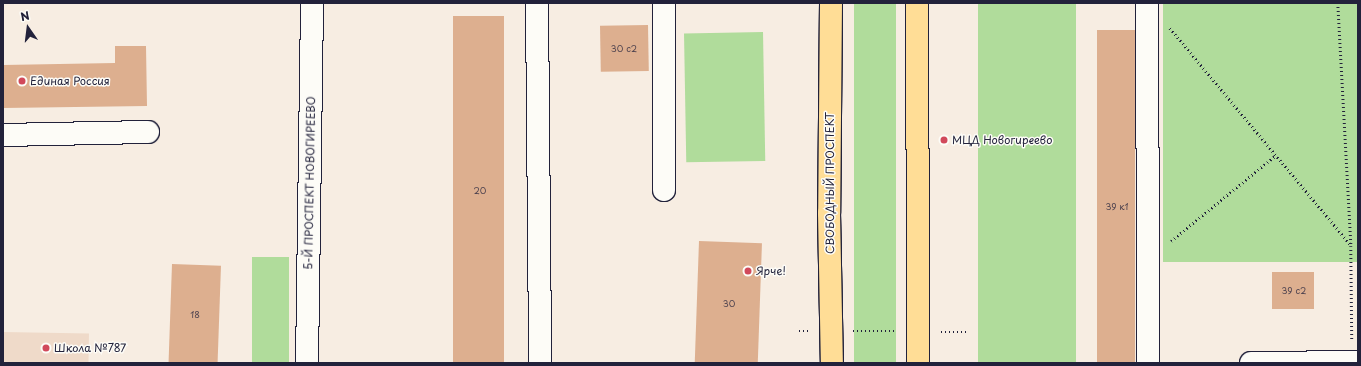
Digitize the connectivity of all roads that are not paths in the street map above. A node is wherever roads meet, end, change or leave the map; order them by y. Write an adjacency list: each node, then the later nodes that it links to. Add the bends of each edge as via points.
1 (312, 3): 11 (street, 5-Й ПРОСПЕКТ НОВОГИРЕЕВО)
2 (537, 3): 12 (street)
3 (664, 3): 9 (street)
4 (831, 3): 13 (main road, СВОБОДНЫЙ ПРОСПЕКТ, via 829,213)
5 (917, 3): 14 (main road)
6 (1147, 3): 15 (street)
7 (148, 132): 8 (street)
8 (3, 135)
9 (664, 190)
10 (1355, 362): 16 (street)
11 (307, 363)
12 (540, 363)
13 (832, 363)
14 (918, 363)
15 (1148, 363)
16 (1251, 363)

